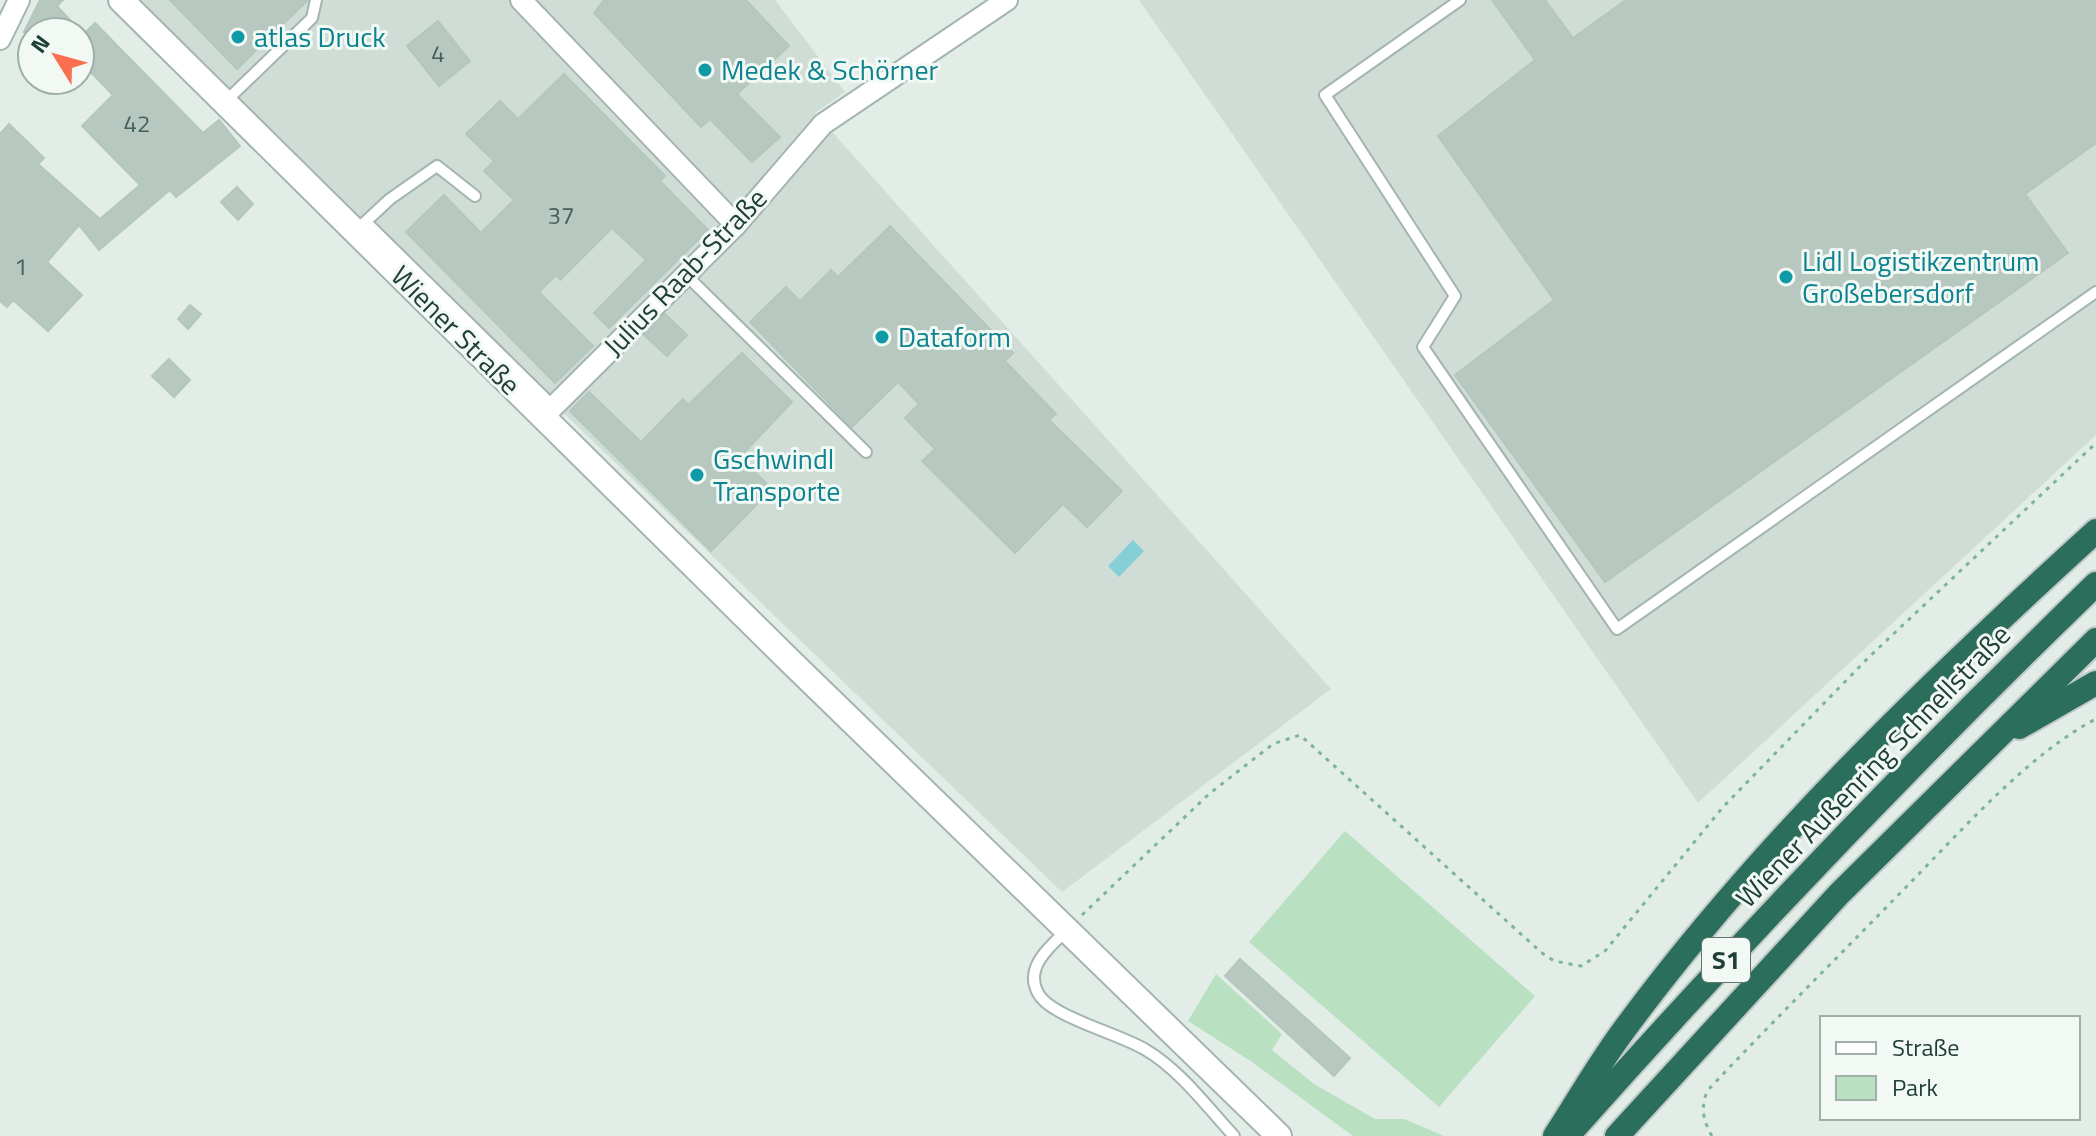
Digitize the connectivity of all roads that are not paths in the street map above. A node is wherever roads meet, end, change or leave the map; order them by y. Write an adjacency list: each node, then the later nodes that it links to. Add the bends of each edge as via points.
1 (19, 0): 7 (street)
2 (121, 0): 8 (street, Wiener Straße)
3 (316, 0): 8 (lane, via 312,18)
4 (521, 0): 10 (street)
5 (1007, 0): 10 (street, Julius Raab-Straße, via 823,124)
6 (1460, 0): 13 (lane, via 1325,95 1455,296 1423,347 1617,629)
7 (0, 39)
8 (225, 102): 11 (street, Wiener Straße)
9 (475, 196): 11 (lane, via 437,166)
10 (736, 225): 12 (street, Julius Raab-Straße)
11 (361, 226): 14 (street, Wiener Straße)
12 (685, 274): 14 (street, Julius Raab-Straße); 15 (lane)
13 (2096, 292)
14 (548, 412): 21 (street, Wiener Straße, via 790,661)
15 (866, 452)
16 (2096, 531): 24 (highway, via 1852,766 1752,872 1620,1035)
17 (2096, 584): 25 (highway, Wiener Außenring Schnellstraße / S1, via 1793,889)
18 (2096, 640): 20 (highway, S1)
19 (2096, 683): 20 (highway)
20 (1980, 752): 26 (highway, S1, via 1788,948)
21 (1066, 931): 22 (lane, via 1038,962 1038,995 1059,1011 1159,1059); 23 (street, Wiener Straße)
22 (1234, 1136)
23 (1279, 1136)
24 (1555, 1136)
25 (1567, 1136)
26 (1617, 1136)

